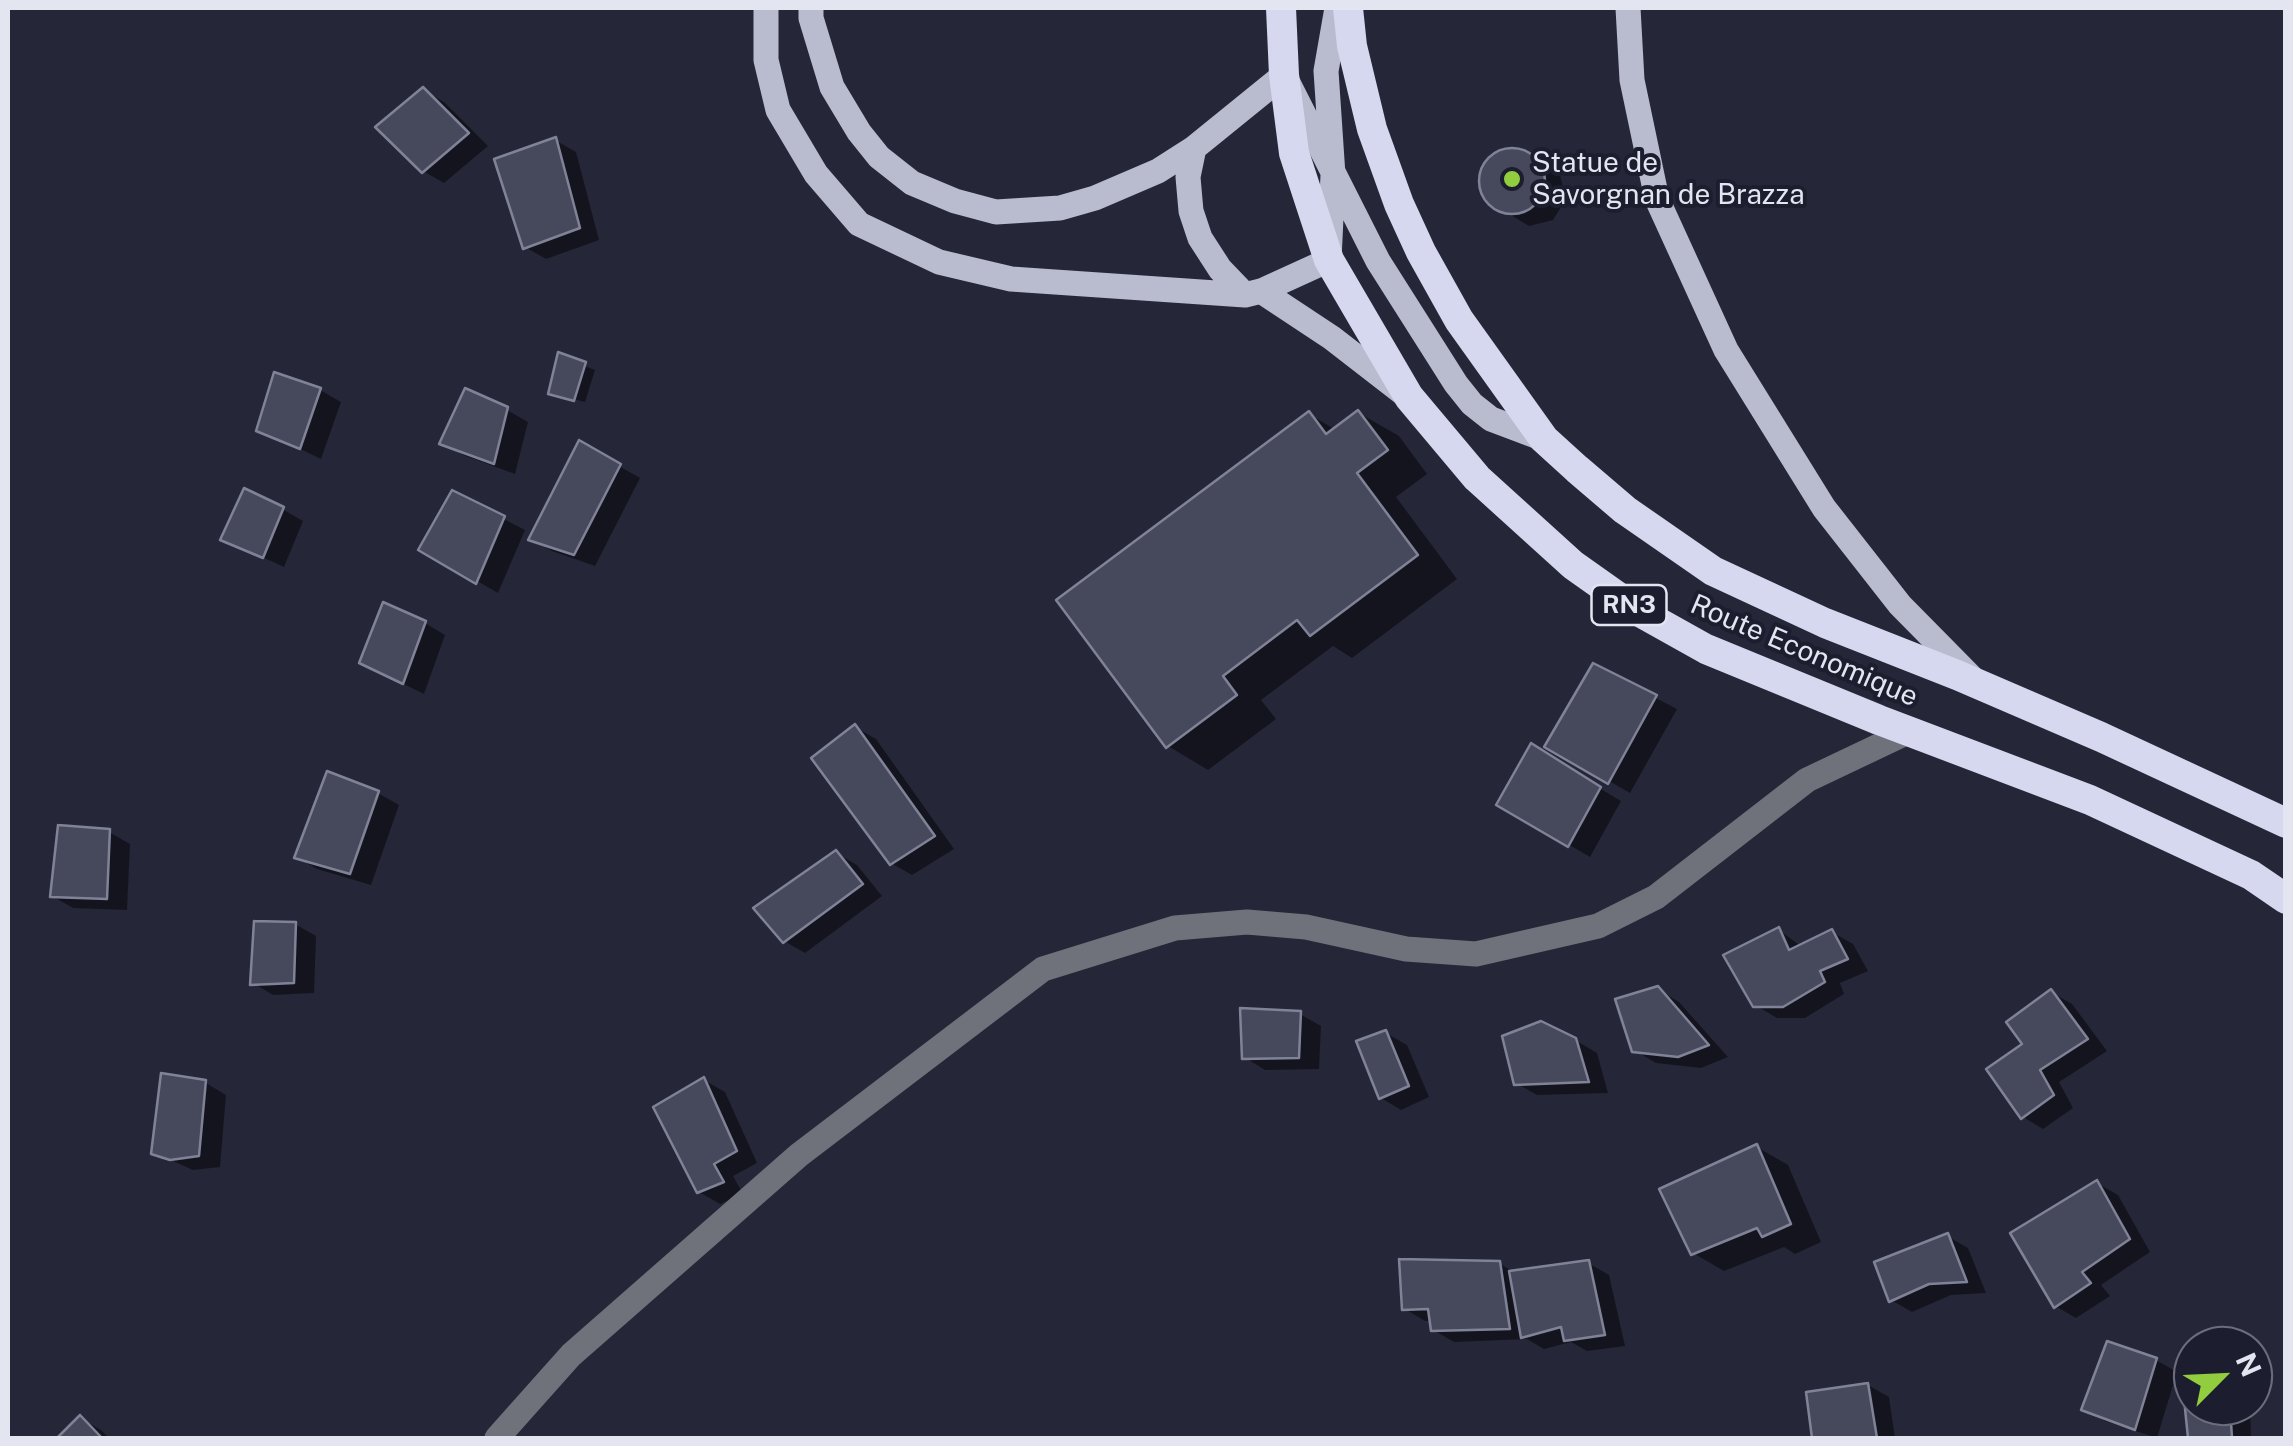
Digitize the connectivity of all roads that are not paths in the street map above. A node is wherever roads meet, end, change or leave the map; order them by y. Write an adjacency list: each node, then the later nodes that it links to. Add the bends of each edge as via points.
1 (766, 8): 11 (main road, via 766,60 778,110 816,174 859,224 939,262 1011,278)
2 (811, 8): 8 (main road, via 832,87 859,132 912,183 955,201 996,212 1060,208 1158,171)
3 (1281, 8): 7 (highway, Route Economique / RN3)
4 (1337, 8): 9 (main road, via 1326,71)
5 (1348, 8): 13 (highway, Route Economique / RN3, via 1372,128 1399,204 1459,320)
6 (1628, 8): 14 (main road, via 1632,80 1657,199 1726,350 1824,508 1900,605)
7 (1284, 75): 8 (main road); 9 (main road); 10 (highway, Route Economique / RN3, via 1294,153)
8 (1194, 148): 11 (main road, via 1188,177 1200,238 1220,268)
9 (1333, 175): 10 (main road); 13 (main road, via 1378,262 1456,384 1491,419)
10 (1329, 260): 11 (main road); 12 (highway, Route Economique / RN3)
11 (1253, 293): 12 (main road, via 1332,338)
12 (1409, 397): 15 (highway, Route Economique / RN3, via 1477,478 1573,565 1638,611 1706,648)
13 (1544, 439): 14 (highway, Route Economique / RN3, via 1625,510 1713,571 1824,624)
14 (1979, 684): 16 (highway, Route Economique / RN3)
15 (1908, 732): 17 (highway, Route Economique / RN3, via 2090,800); 18 (street, via 1807,780 1656,897 1598,926 1476,954 1246,922 1175,928 1043,969 799,1155 571,1354)
16 (2286, 824)
17 (2286, 898)
18 (497, 1438)

